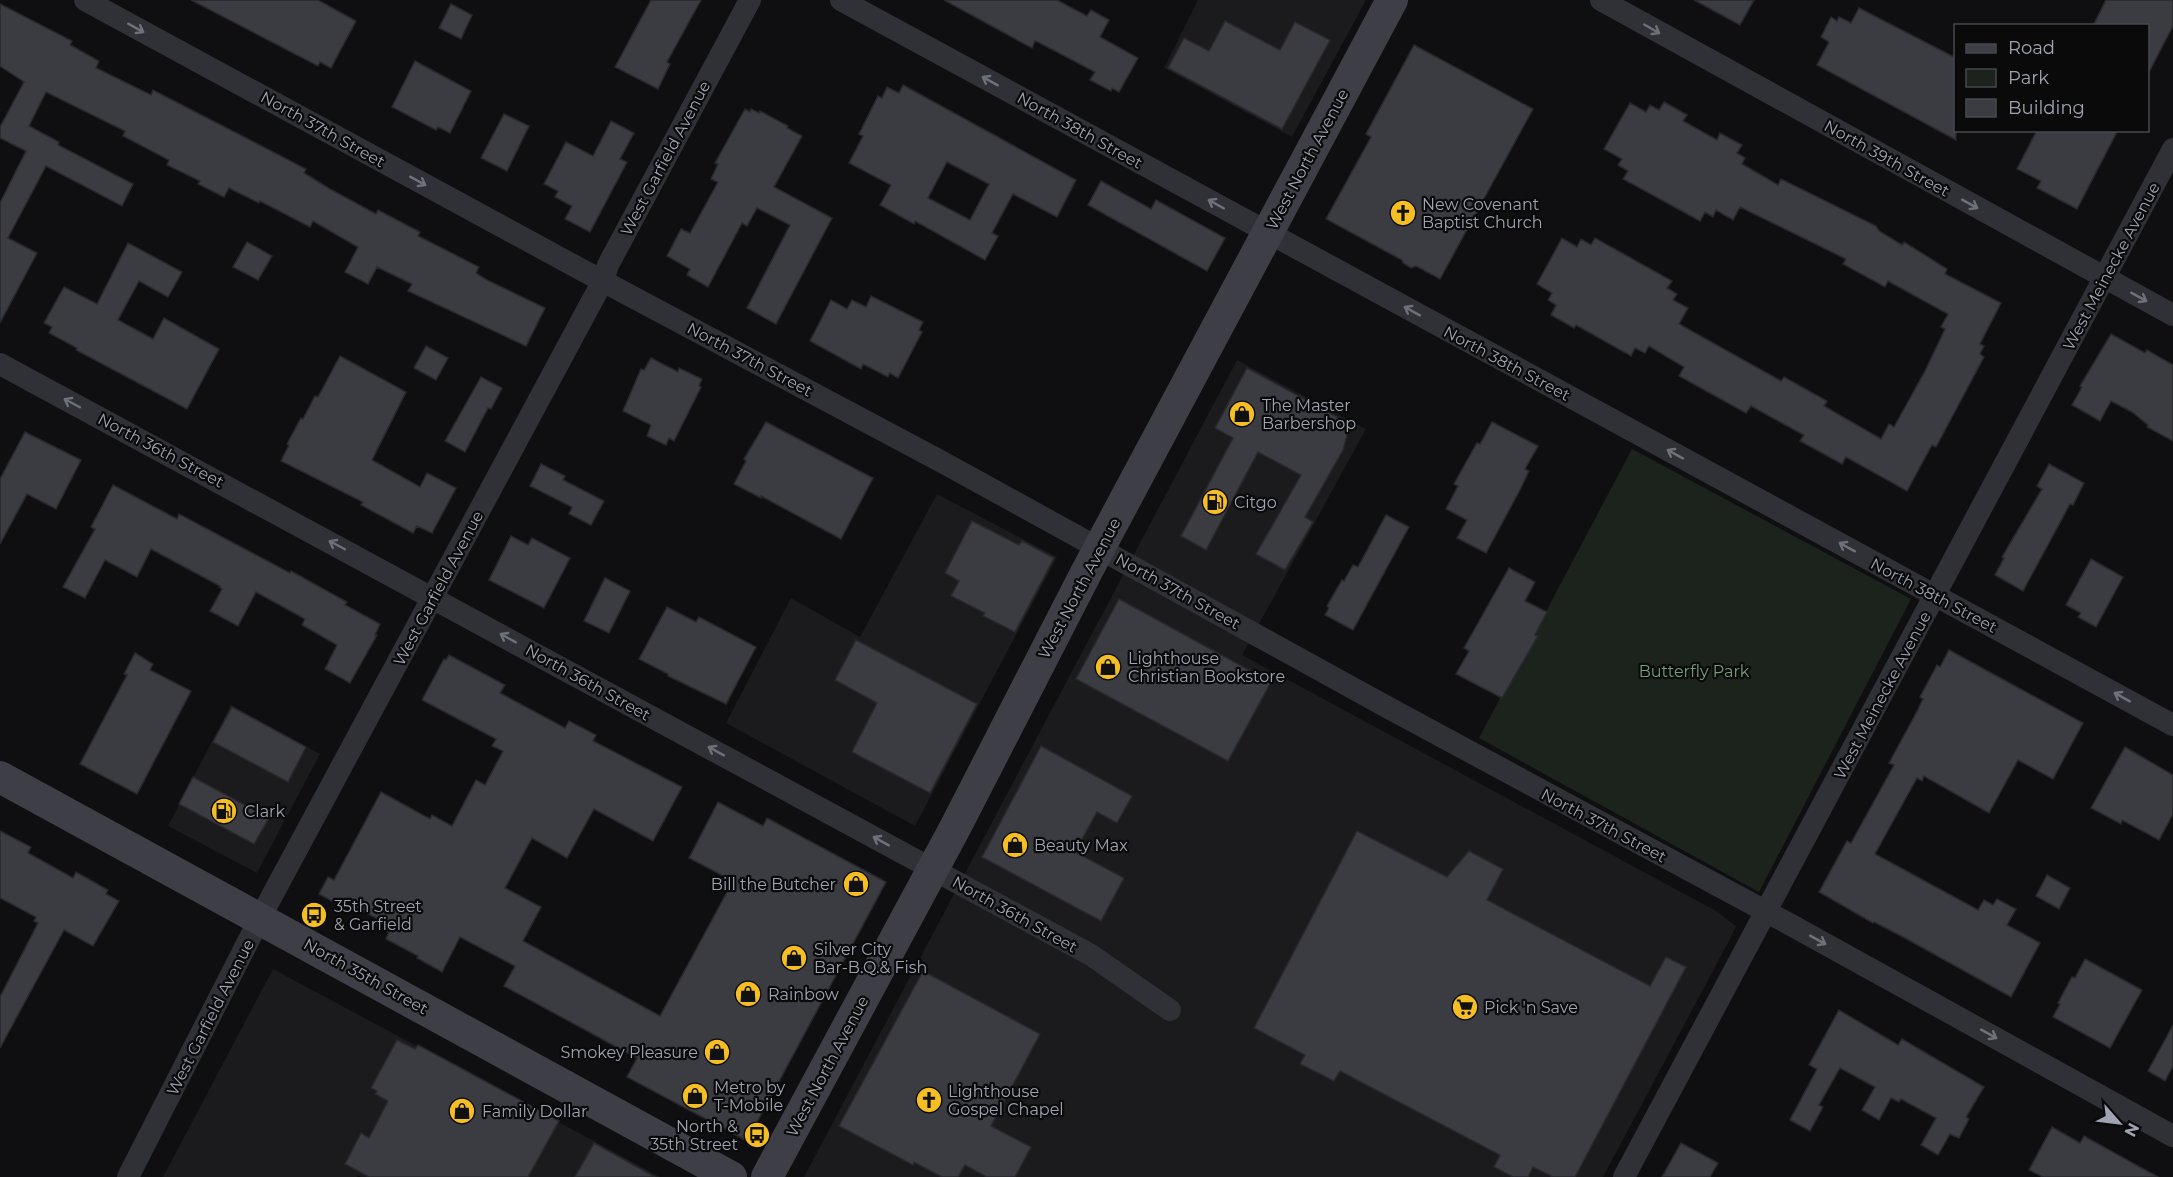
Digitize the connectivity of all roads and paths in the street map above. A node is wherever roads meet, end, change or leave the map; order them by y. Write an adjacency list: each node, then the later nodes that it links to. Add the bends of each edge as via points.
1 (85, 0): 9 (street, North 37th Street, one-way to 9)
2 (750, 0): 9 (street, West Garfield Avenue)
3 (842, 0): 7 (street, North 38th Street, one-way to 3)
4 (1392, 0): 7 (main road, West North Avenue)
5 (1601, 0): 8 (street, North 39th Street, one-way to 8)
6 (2173, 149): 8 (street, West Meinecke Avenue)
7 (1268, 232): 12 (main road, West North Avenue); 13 (street, North 38th Street, one-way to 7)
8 (2104, 278): 10 (street, North 39th Street, one-way to 10); 13 (street, West Meinecke Avenue)
9 (603, 281): 12 (street, North 37th Street); 14 (street, West Garfield Avenue)
10 (2173, 315)
11 (0, 364): 14 (street, North 36th Street, one-way to 11)
12 (1100, 548): 17 (main road, West North Avenue); 18 (street, North 37th Street)
13 (1935, 595): 15 (street, North 38th Street, one-way to 13); 18 (street, West Meinecke Avenue)
14 (434, 597): 17 (street, North 36th Street, one-way to 14); 19 (street, West Garfield Avenue)
15 (2173, 725)
16 (0, 777): 19 (main road, North 35th Street)
17 (933, 869): 20 (street, North 36th Street, via 1091,956); 24 (main road, West North Avenue)
18 (1766, 912): 21 (street, North 37th Street, one-way to 21); 25 (street, West Meinecke Avenue)
19 (260, 918): 22 (street, West Garfield Avenue); 23 (main road, North 35th Street)
20 (1170, 1010)
21 (2173, 1136)
22 (128, 1177)
23 (731, 1177)
24 (767, 1177)
25 (1624, 1177)

